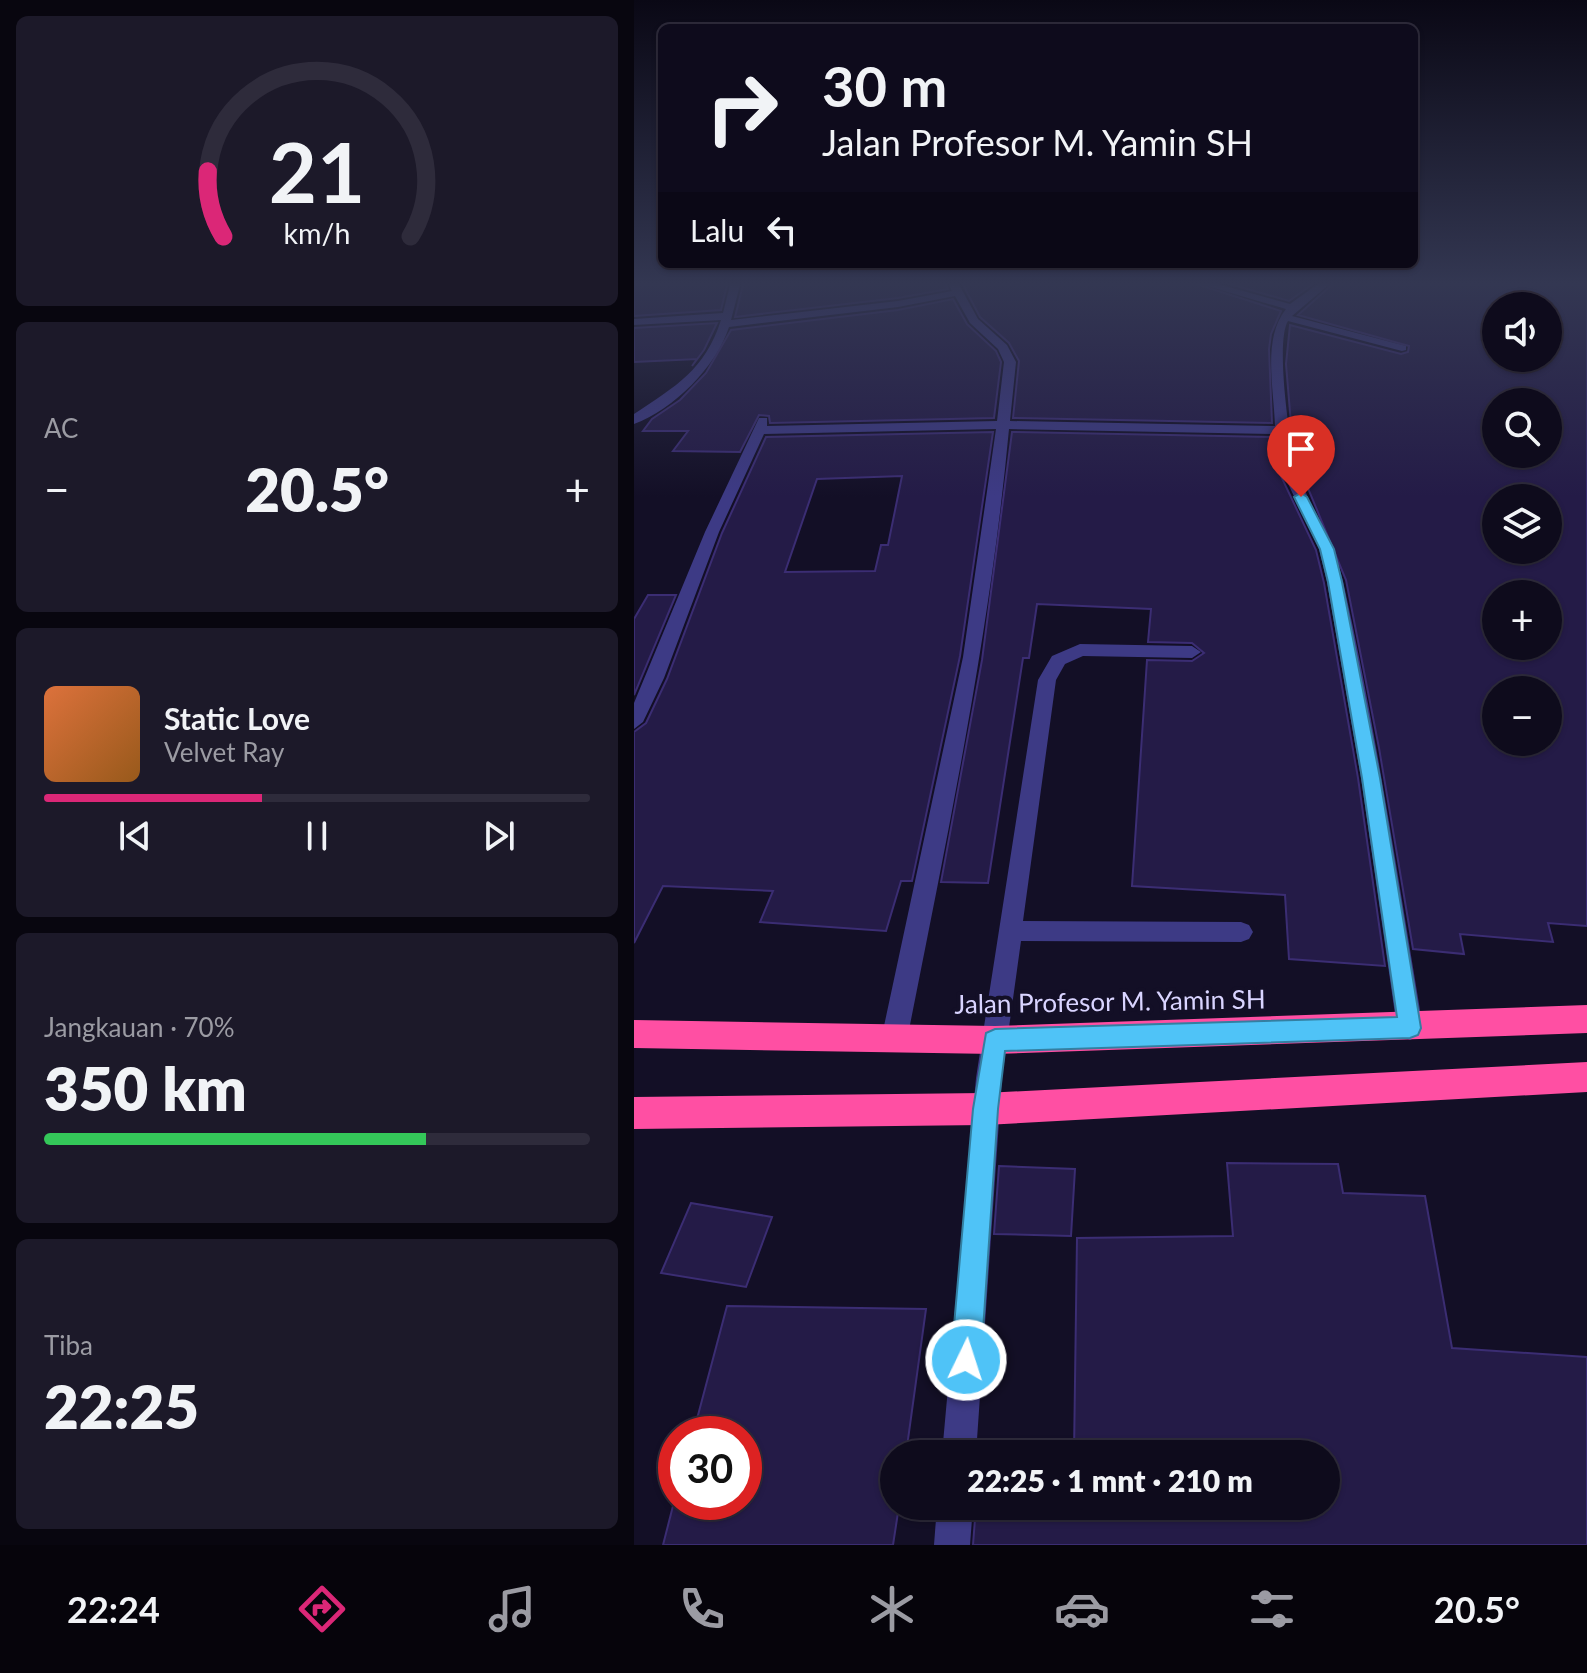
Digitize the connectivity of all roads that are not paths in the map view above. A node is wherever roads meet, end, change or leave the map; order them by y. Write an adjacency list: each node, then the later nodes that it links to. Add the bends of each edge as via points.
1 (712, 353): 4 (street, via 697,373)
2 (1007, 353): 5 (street)
3 (1277, 353): 6 (street)
4 (634, 420)
5 (1003, 425): 6 (street); 8 (street, via 762,425); 14 (street, via 973,657)
6 (1282, 430): 12 (street, via 1290,473 1327,549 1335,582)
7 (1192, 652): 9 (street, via 1080,650 1054,665 1047,680)
8 (634, 722)
9 (1010, 931): 10 (street); 15 (street)
10 (1241, 932)
11 (1587, 1019): 12 (highway, Jalan Profesor M. Yamin SH)
12 (1410, 1028): 15 (highway, Jalan Profesor M. Yamin SH)
13 (634, 1034): 14 (highway, Jalan Profesor M. Yamin SH)
14 (894, 1040): 15 (highway, Jalan Profesor M. Yamin SH)
15 (995, 1040): 17 (street)
16 (1587, 1077): 17 (highway)
17 (985, 1109): 18 (highway); 19 (street)
18 (634, 1113)
19 (960, 1440)
20 (954, 1520): 21 (street)
21 (952, 1545)

